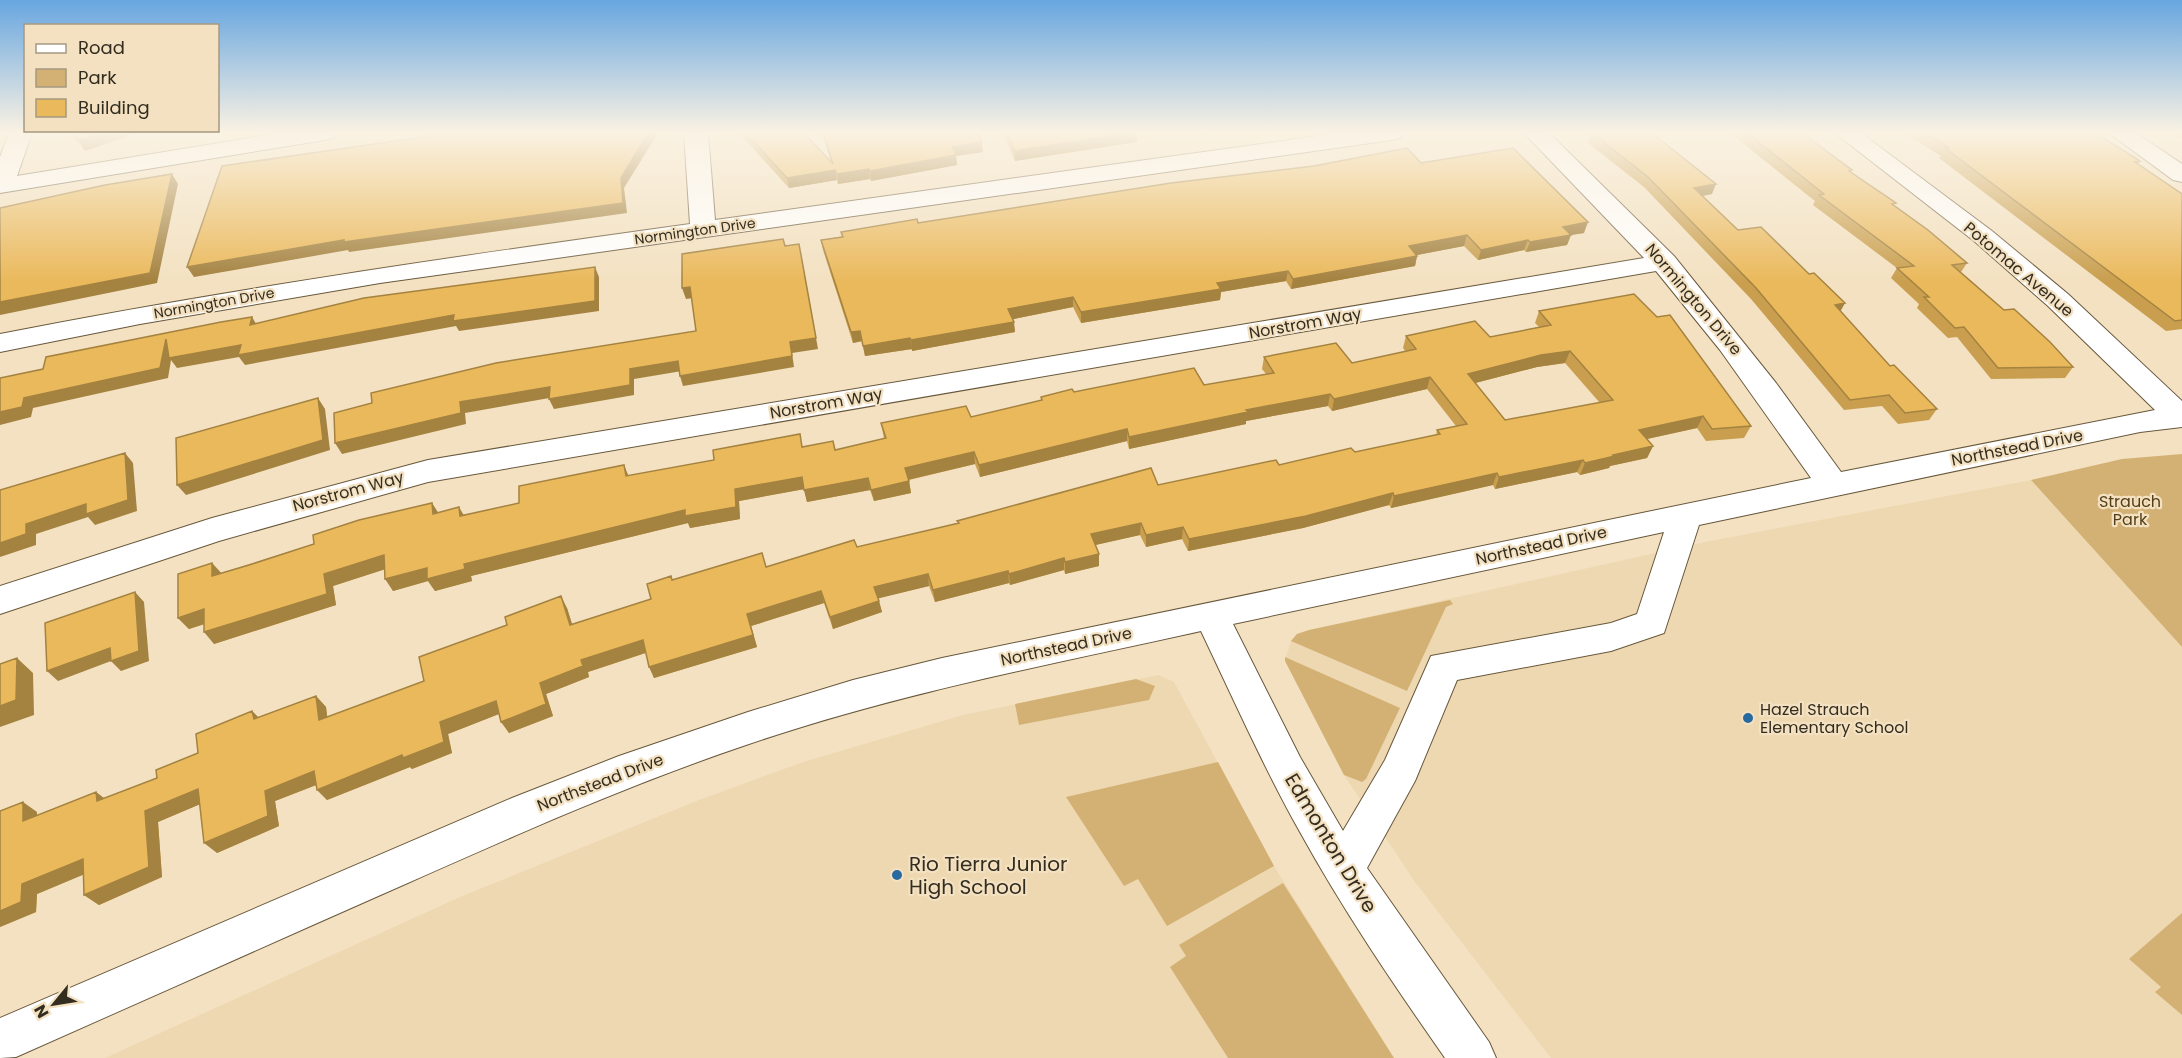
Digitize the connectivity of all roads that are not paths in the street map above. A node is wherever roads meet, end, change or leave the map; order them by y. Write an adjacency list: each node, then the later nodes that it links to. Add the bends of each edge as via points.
1 (22, 182): 6 (street)
2 (700, 182): 7 (street)
3 (1041, 182): 7 (street, Normington Drive)
4 (1587, 182): 8 (street, Normington Drive)
5 (1913, 182): 10 (street, Potomac Avenue, via 2033,279)
6 (0, 186)
7 (703, 230): 9 (street, Normington Drive, via 262,294)
8 (1665, 262): 11 (street, Normington Drive, via 1719,326); 13 (street, Norstrom Way, via 428,471 184,538)
9 (0, 343)
10 (2182, 417): 11 (street, Northstead Drive)
11 (1832, 483): 12 (street, Northstead Drive)
12 (1686, 514): 14 (street, Northstead Drive); 15 (street, via 1652,623 1611,637 1444,667 1401,769)
13 (0, 600)
14 (1212, 616): 15 (street, Edmonton Drive, via 1288,774); 16 (street, Northstead Drive, via 942,673 706,742 525,811)
15 (1344, 869): 17 (street, Edmonton Drive)
16 (0, 1041)
17 (1473, 1058)

